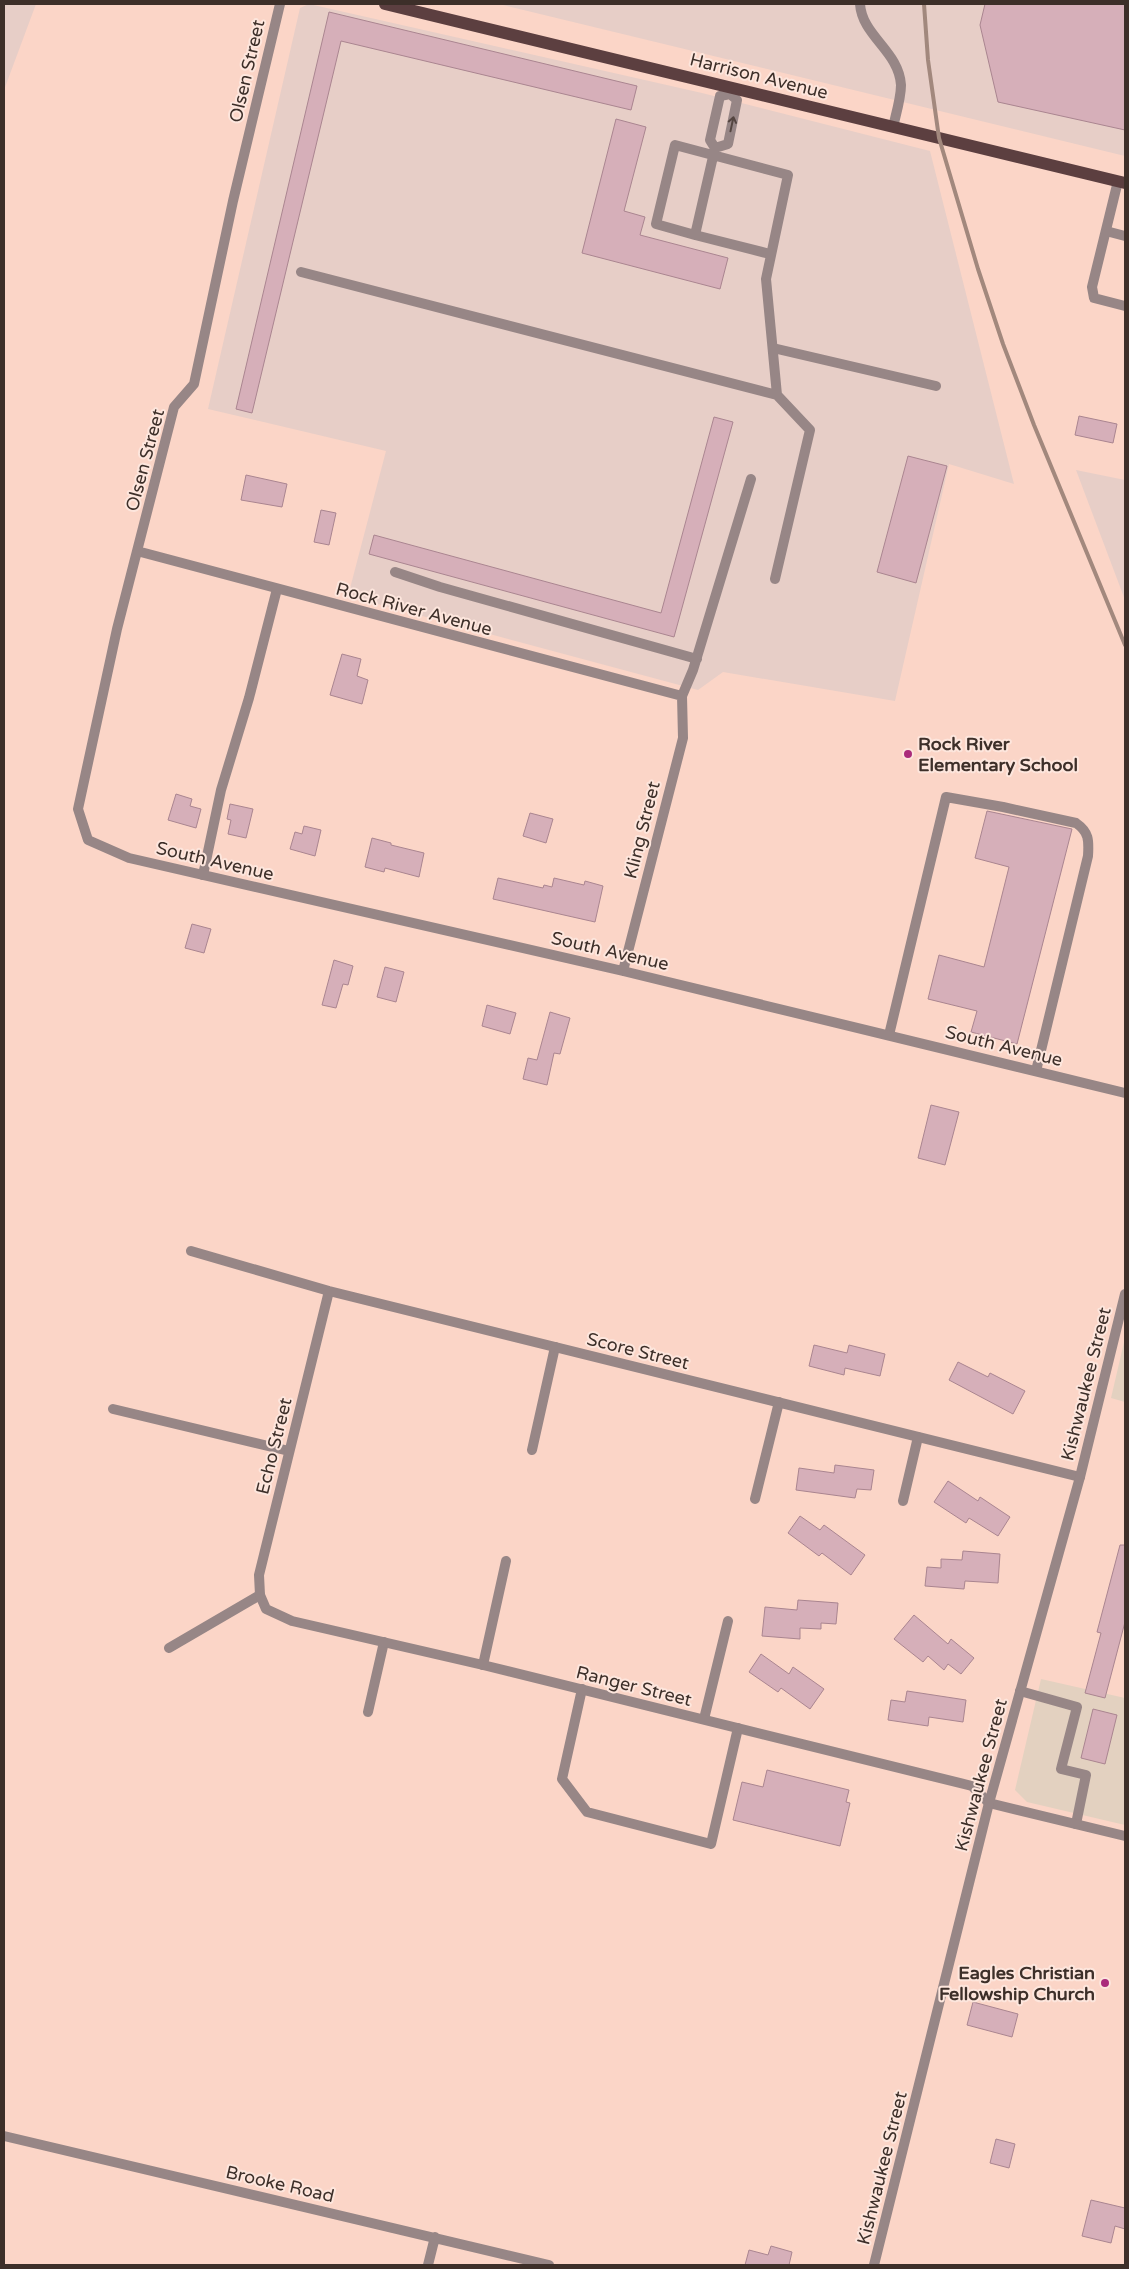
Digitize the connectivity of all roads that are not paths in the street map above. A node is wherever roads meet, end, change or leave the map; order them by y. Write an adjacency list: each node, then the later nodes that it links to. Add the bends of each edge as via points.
1 (280, 4): 18 (street, Olsen Street, via 194,384 174,408)
2 (386, 4): 4 (main road, Harrison Avenue)
3 (860, 4): 5 (street, via 860,13 868,30 890,54 898,71 901,85)
4 (730, 91): 5 (main road, Harrison Avenue); 6 (street, via 720,96 710,140); 6 (street, one-way to 4, via 728,144 737,100)
5 (893, 127): 7 (main road, Harrison Avenue)
6 (715, 151): 9 (street); 9 (street, via 675,145 656,224); 11 (street, via 788,175)
7 (1122, 182): 8 (street)
8 (1106, 231): 10 (street); 13 (street, via 1092,287 1094,298)
9 (695, 235): 11 (street)
10 (1125, 236)
11 (770, 254): 14 (street, via 766,279)
12 (301, 272): 16 (street)
13 (1125, 306)
14 (773, 348): 15 (street); 16 (street)
15 (936, 386)
16 (777, 395): 20 (street, via 810,430)
17 (751, 479): 22 (street)
18 (137, 551): 21 (street, Rock River Avenue); 24 (street, Olsen Street, via 78,809)
19 (395, 572): 22 (street)
20 (775, 579)
21 (277, 589): 23 (street, Rock River Avenue); 25 (street, via 221,790)
22 (697, 659): 23 (street)
23 (682, 696): 26 (street, Kling Street, via 683,738)
24 (88, 840): 25 (street, South Avenue, via 129,858)
25 (203, 875): 26 (street, South Avenue)
26 (623, 971): 27 (street, South Avenue)
27 (889, 1035): 28 (street, South Avenue); 28 (street, via 946,797 1076,823 1089,837 1088,856)
28 (1036, 1071): 29 (street, South Avenue)
29 (1125, 1092)
30 (191, 1251): 31 (street, Score Street)
31 (328, 1291): 33 (street, Score Street); 38 (street, Echo Street)
32 (1125, 1294): 39 (street, Kishwaukee Street)
33 (555, 1347): 34 (street, Score Street); 37 (street)
34 (778, 1402): 36 (street, Score Street); 40 (street)
35 (113, 1409): 38 (street)
36 (918, 1437): 39 (street, Score Street); 41 (street)
37 (532, 1450)
38 (289, 1451): 43 (street, Echo Street, via 259,1575)
39 (1080, 1477): 50 (street, Kishwaukee Street)
40 (754, 1499)
41 (903, 1501)
42 (506, 1561): 48 (street)
43 (260, 1595): 44 (street, Echo Street); 47 (street)
44 (266, 1609): 46 (street, Ranger Street, via 292,1621)
45 (728, 1621): 52 (street)
46 (384, 1642): 48 (street, Ranger Street); 51 (street)
47 (169, 1648)
48 (483, 1665): 49 (street, Ranger Street)
49 (582, 1690): 52 (street, Ranger Street); 53 (street, via 562,1779 587,1812 711,1844)
50 (1020, 1691): 54 (street, Kishwaukee Street); 55 (street, via 1077,1707 1061,1769 1086,1775)
51 (368, 1712)
52 (704, 1719): 53 (street, Ranger Street)
53 (738, 1728): 54 (street, Ranger Street, via 972,1786)
54 (989, 1803): 55 (street); 61 (street, Kishwaukee Street)
55 (1076, 1824): 56 (street)
56 (1125, 1836)
57 (4, 2136): 58 (street, Brooke Road)
58 (435, 2237): 59 (street); 60 (street, Brooke Road)
59 (428, 2265)
60 (548, 2265)
61 (874, 2265)

